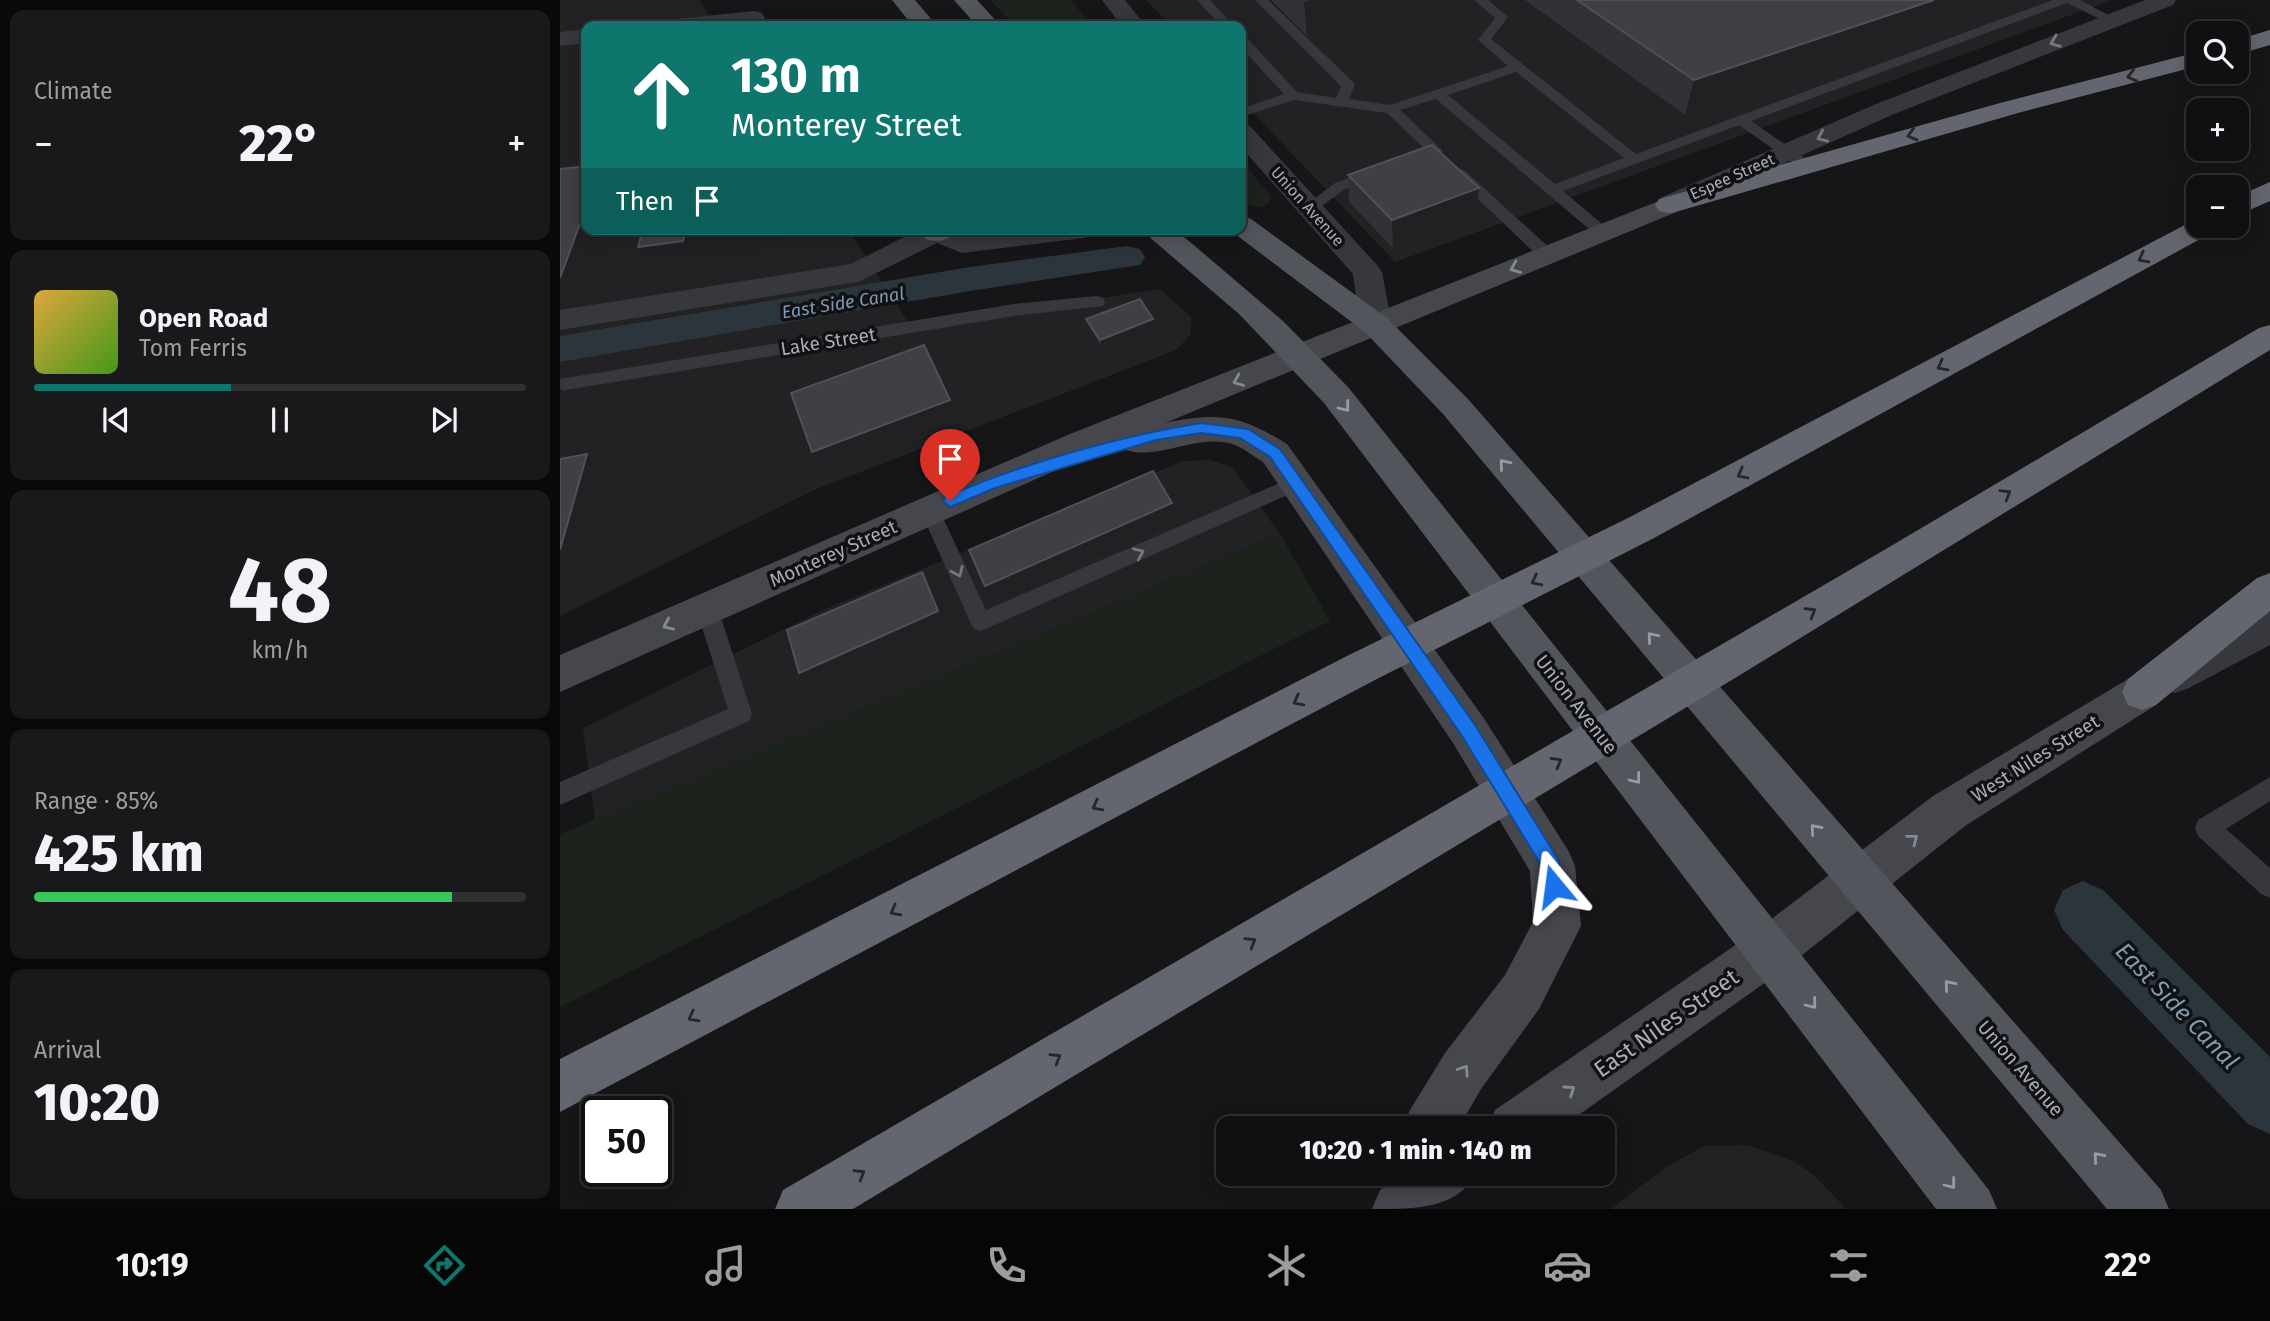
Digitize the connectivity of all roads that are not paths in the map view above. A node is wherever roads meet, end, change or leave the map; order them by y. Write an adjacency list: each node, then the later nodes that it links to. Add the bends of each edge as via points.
1 (903, 0): 13 (main road)
2 (965, 0): 14 (main road)
3 (1113, 0): 15 (street)
4 (1203, 0): 16 (lane)
5 (1261, 0): 26 (lane, via 1348,85)
6 (1480, 0): 23 (lane, via 1502,17 1484,40)
7 (2063, 0): 29 (lane)
8 (2070, 0): 11 (lane)
9 (2165, 0): 11 (street, Espee Street)
10 (752, 15): 12 (street)
11 (2112, 20): 31 (street, Espee Street, one-way to 31, via 1885,108)
12 (711, 21)
13 (921, 21)
14 (984, 21)
15 (1131, 21)
16 (1223, 21)
17 (581, 37): 19 (street)
18 (2270, 37): 20 (highway)
19 (560, 39)
20 (2249, 44)
21 (1246, 45): 25 (lane)
22 (2186, 62): 31 (highway, one-way to 31)
23 (1518, 67): 24 (lane); 32 (lane)
24 (1439, 94): 27 (lane); 34 (lane)
25 (1293, 96): 26 (lane); 28 (lane)
26 (1341, 102): 27 (lane)
27 (1391, 109): 46 (lane, via 1430,154)
28 (1246, 111)
29 (1741, 120): 31 (lane); 32 (lane)
30 (1246, 137): 38 (street, Union Avenue)
31 (1797, 159): 37 (highway)
32 (1635, 160): 34 (lane)
33 (1388, 169): 38 (lane, via 1340,186)
34 (1553, 190): 40 (lane)
35 (2270, 190): 36 (highway)
36 (2249, 201)
37 (1669, 205): 40 (main road, Espee Street)
38 (1310, 208): 49 (street, Union Avenue, via 1367,272)
39 (1246, 228): 49 (main road, Union Avenue)
40 (1602, 232): 46 (main road, Espee Street)
41 (926, 235): 48 (street, via 858,272)
42 (945, 235): 43 (street, via 962,244)
43 (1035, 235)
44 (1162, 235): 51 (main road, Union Avenue, via 1208,268)
45 (2186, 235): 69 (highway, one-way to 69, via 1641,528 1359,669)
46 (1547, 255): 49 (main road, Espee Street, one-way to 49)
47 (1097, 302): 54 (lane, Lake Street, via 1014,310)
48 (560, 320)
49 (1376, 325): 51 (main road, Espee Street); 65 (main road, Union Avenue, one-way to 49, via 1455,406)
50 (2270, 336): 53 (highway)
51 (1301, 355): 55 (main road, Monterey Street, one-way to 55); 68 (main road, Union Avenue, one-way to 68)
52 (2270, 356): 53 (highway)
53 (2211, 372): 74 (highway, one-way to 53)
54 (560, 385)
55 (990, 483): 56 (main road, via 1156,435 1201,428 1243,433 1275,453); 57 (main road, Monterey Street)
56 (1296, 484): 57 (lane, one-way to 56, via 981,622); 70 (main road, one-way to 56, via 1463,1071 1521,992 1558,926 1552,866 1468,730)
57 (930, 510): 59 (main road, Monterey Street)
58 (2270, 589): 62 (highway)
59 (706, 608): 61 (main road, Monterey Street, one-way to 61); 64 (lane, via 741,714)
60 (2270, 626): 62 (street, West Niles Street)
61 (560, 674)
62 (2142, 692): 65 (main road, West Niles Street, one-way to 62, via 1949,811)
63 (2270, 788): 66 (lane, via 2207,828)
64 (560, 794)
65 (1859, 880): 67 (main road, West Niles Street); 78 (main road, Union Avenue, one-way to 65)
66 (2270, 886)
67 (1816, 915): 68 (main road, East Niles Street)
68 (1770, 950): 71 (main road, East Niles Street, one-way to 68); 77 (main road, Union Avenue, one-way to 77)
69 (560, 1086)
70 (1437, 1116)
71 (1533, 1116)
72 (1395, 1186): 75 (main road)
73 (1432, 1186): 76 (main road)
74 (802, 1209)
75 (1382, 1209)
76 (1399, 1209)
77 (1970, 1209)
78 (2142, 1209)

